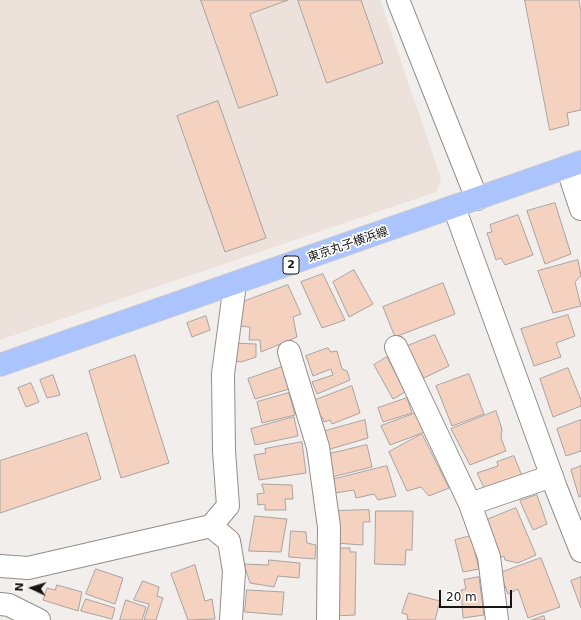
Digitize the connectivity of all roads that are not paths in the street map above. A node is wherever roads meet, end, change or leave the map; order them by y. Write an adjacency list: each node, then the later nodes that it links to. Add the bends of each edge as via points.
1 (398, 0): 3 (street)
2 (574, 164): 3 (main road, 東京丸子横浜線 / 2); 5 (street)
3 (477, 199): 4 (main road, 東京丸子横浜線 / 2)
4 (454, 207): 6 (main road, 東京丸子横浜線 / 2); 10 (street)
5 (581, 209)
6 (235, 284): 9 (main road, 東京丸子横浜線 / 2); 12 (street, via 223,374 228,506)
7 (396, 347): 11 (street)
8 (289, 352): 18 (street, via 318,447 329,527)
9 (0, 365)
10 (552, 476): 11 (street); 13 (street)
11 (470, 504): 19 (street, via 489,557)
12 (211, 526): 14 (street, via 28,568); 17 (street, via 229,541 234,571)
13 (581, 551)
14 (0, 566)
15 (10, 611): 16 (street)
16 (39, 620)
17 (231, 620)
18 (328, 620)
19 (496, 620)

